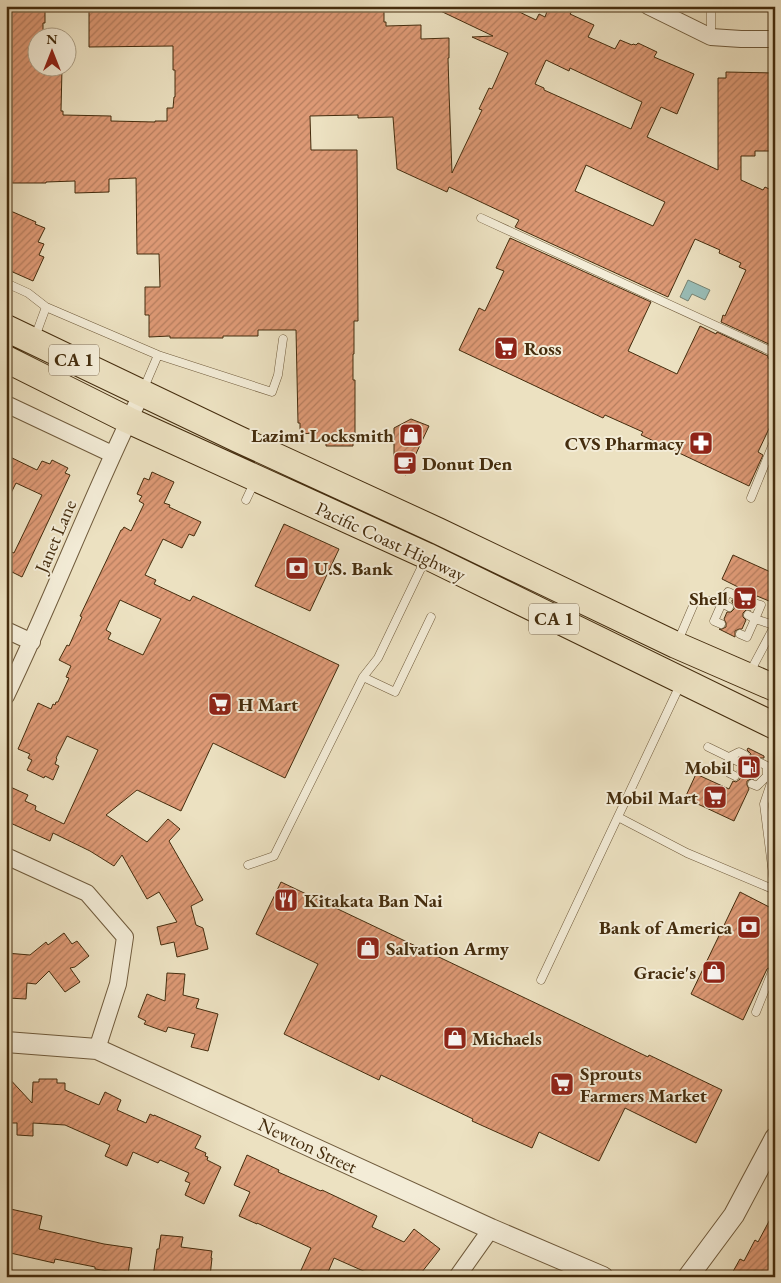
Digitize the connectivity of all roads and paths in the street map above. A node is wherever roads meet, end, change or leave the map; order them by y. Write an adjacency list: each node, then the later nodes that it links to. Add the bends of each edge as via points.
1 (648, 6): 3 (street)
2 (711, 6): 3 (lane)
3 (711, 37): 4 (street)
4 (775, 39)
5 (480, 218): 11 (lane)
6 (6, 283): 7 (lane, via 28,293)
7 (46, 307): 10 (lane); 12 (lane)
8 (6, 328): 10 (highway, Pacific Coast Highway / CA 1)
9 (283, 339): 12 (lane, via 272,392)
10 (33, 341): 14 (highway, Pacific Coast Highway / CA 1)
11 (775, 353)
12 (158, 355): 14 (lane)
13 (6, 359): 16 (highway, Pacific Coast Highway / CA 1)
14 (142, 393): 16 (street, Janet Lane); 20 (highway, Pacific Coast Highway / CA 1)
15 (6, 404): 18 (street)
16 (128, 420): 18 (street, Janet Lane); 21 (highway, Pacific Coast Highway / CA 1, via 251,489)
17 (775, 439): 19 (lane)
18 (112, 454): 31 (street, Janet Lane)
19 (751, 498)
20 (438, 531): 21 (highway); 32 (highway, Pacific Coast Highway / CA 1)
21 (427, 556): 34 (lane, via 378,658); 35 (highway, Pacific Coast Highway / CA 1)
22 (735, 595): 24 (lane, via 728,592)
23 (754, 603): 26 (lane, via 761,606)
24 (726, 605): 27 (lane, via 714,621); 32 (lane, via 696,599)
25 (431, 617): 34 (lane, via 395,692)
26 (752, 617): 28 (lane); 30 (lane, via 747,637)
27 (721, 624)
28 (774, 625): 33 (lane)
29 (6, 630): 31 (street)
30 (740, 634)
31 (32, 642): 37 (street, Janet Lane)
32 (676, 645): 33 (highway, Pacific Coast Highway / CA 1)
33 (748, 676): 36 (highway, Pacific Coast Highway / CA 1)
34 (363, 677): 50 (lane, via 274,856)
35 (682, 682): 38 (highway, Pacific Coast Highway / CA 1); 47 (lane)
36 (775, 688)
37 (6, 696)
38 (775, 726)
39 (708, 747): 40 (lane)
40 (730, 757): 41 (lane); 44 (lane, via 730,773)
41 (743, 759)
42 (761, 763): 45 (lane)
43 (757, 771): 45 (lane)
44 (735, 776)
45 (772, 776): 46 (lane, via 758,786); 48 (lane, via 764,804)
46 (752, 784)
47 (618, 817): 51 (lane, via 687,853); 53 (lane)
48 (772, 853): 51 (lane)
49 (6, 856): 56 (street, via 87,893 125,937 118,984)
50 (248, 865)
51 (775, 890)
52 (772, 972): 54 (lane)
53 (541, 980)
54 (756, 1012)
55 (6, 1042): 56 (street, Newton Street)
56 (98, 1049): 58 (street, Newton Street)
57 (775, 1138): 61 (street, via 734,1215)
58 (491, 1229): 59 (street); 60 (street, Newton Street)
59 (457, 1277)
60 (603, 1277)
61 (688, 1277)

